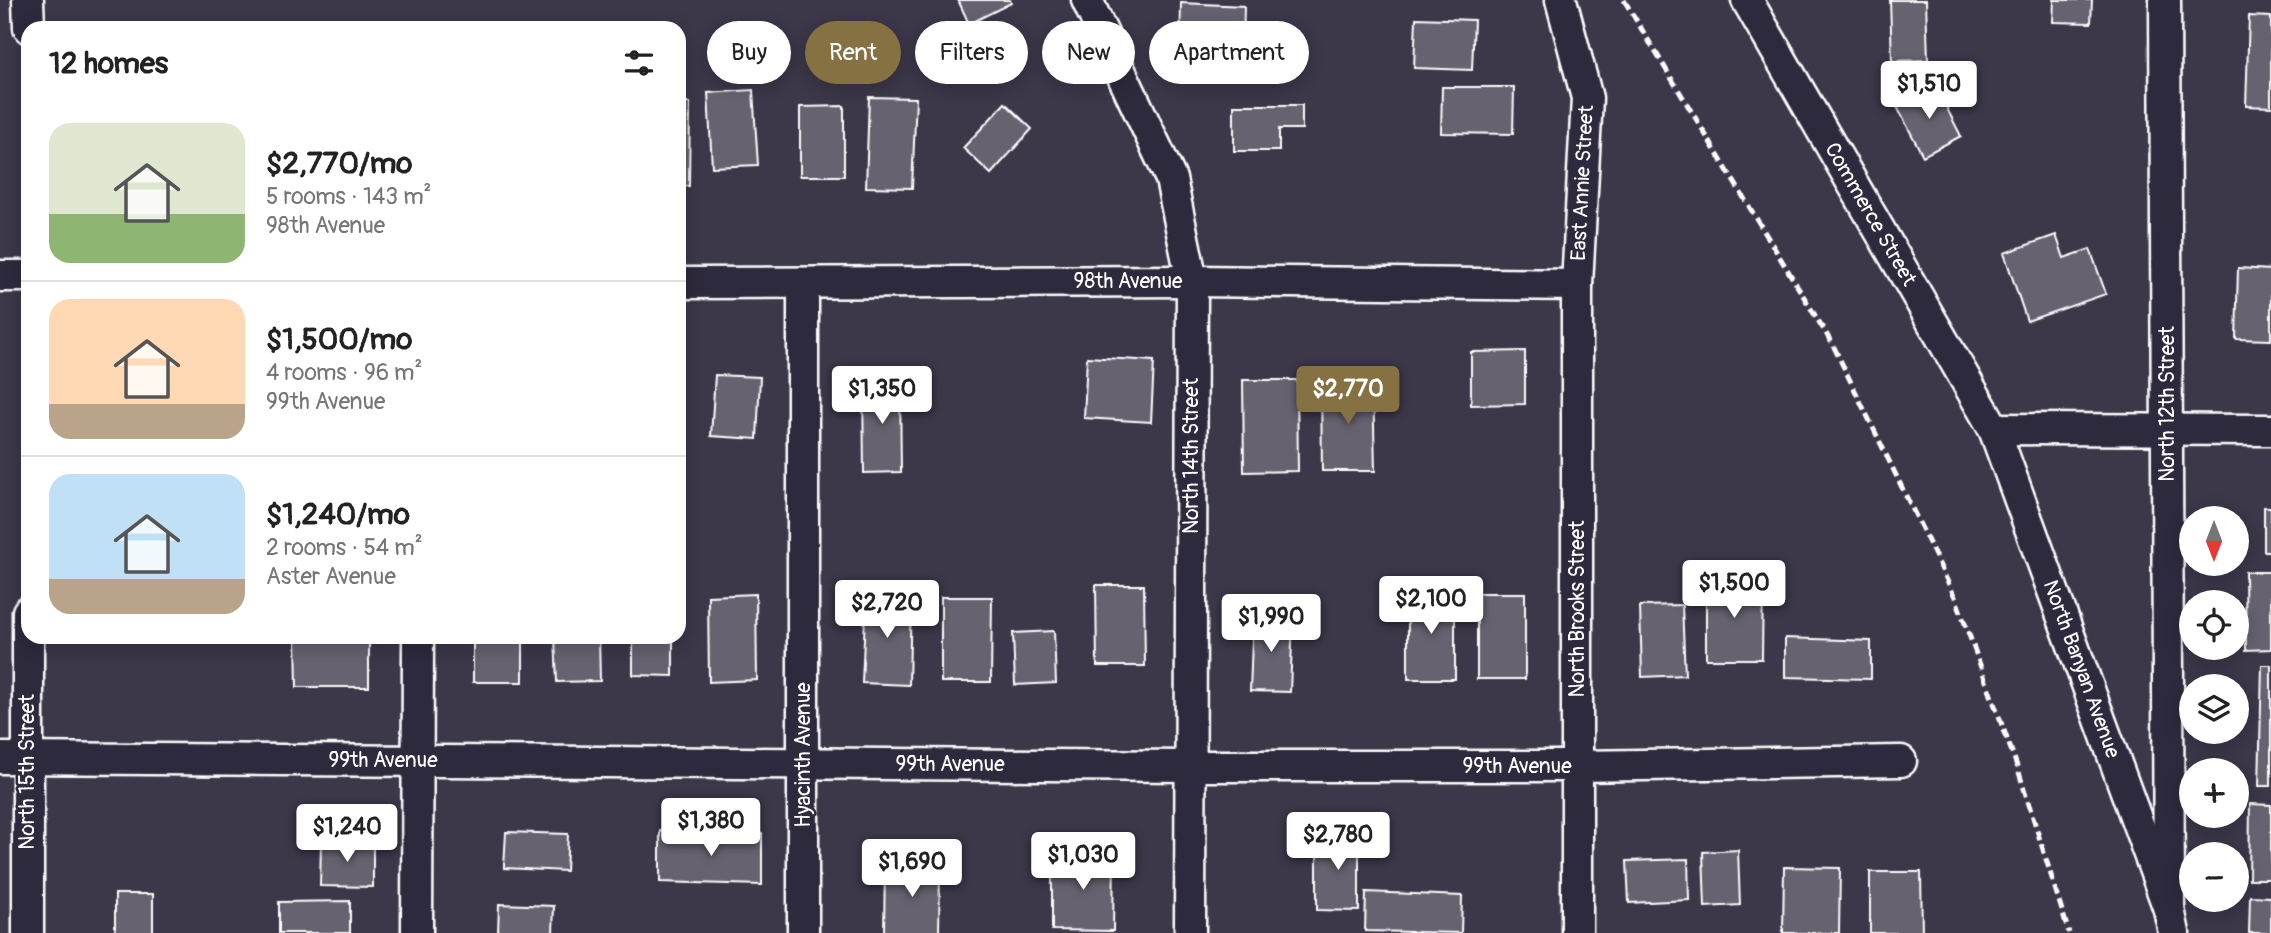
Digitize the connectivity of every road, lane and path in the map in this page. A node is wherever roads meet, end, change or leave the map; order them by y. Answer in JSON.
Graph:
{"nodes":[{"id":1,"x":28,"y":0,"type":"edge"},
{"id":2,"x":1087,"y":0,"type":"edge"},
{"id":3,"x":1561,"y":0,"type":"edge"},
{"id":4,"x":1746,"y":0,"type":"edge"},
{"id":5,"x":1768,"y":0,"type":"edge"},
{"id":6,"x":2165,"y":0,"type":"edge"},
{"id":7,"x":29,"y":21,"type":"edge"},
{"id":8,"x":1768,"y":33,"type":"junction"},
{"id":9,"x":0,"y":276,"type":"edge"},
{"id":10,"x":21,"y":276,"type":"edge"},
{"id":11,"x":1192,"y":281,"type":"junction"},
{"id":12,"x":686,"y":283,"type":"edge"},
{"id":13,"x":803,"y":284,"type":"junction"},
{"id":14,"x":1577,"y":285,"type":"junction"},
{"id":15,"x":1994,"y":429,"type":"junction"},
{"id":16,"x":2271,"y":430,"type":"edge"},
{"id":17,"x":2167,"y":431,"type":"junction"},
{"id":18,"x":25,"y":644,"type":"edge"},
{"id":19,"x":418,"y":644,"type":"edge"},
{"id":20,"x":13,"y":758,"type":"edge"},
{"id":21,"x":418,"y":760,"type":"junction"},
{"id":22,"x":1901,"y":761,"type":"dead end"},
{"id":23,"x":803,"y":762,"type":"junction"},
{"id":24,"x":1189,"y":766,"type":"junction"},
{"id":25,"x":1577,"y":766,"type":"junction"},
{"id":26,"x":2172,"y":921,"type":"edge"},
{"id":27,"x":28,"y":933,"type":"edge"},
{"id":28,"x":417,"y":933,"type":"edge"},
{"id":29,"x":803,"y":933,"type":"edge"},
{"id":30,"x":1190,"y":933,"type":"edge"},
{"id":31,"x":1577,"y":933,"type":"edge"}],
"edges":[{"from":1,"to":7,"type":"street"},
{"from":2,"to":11,"type":"street","name":"North 14th Street"},
{"from":3,"to":14,"type":"street","name":"East Annie Street"},
{"from":4,"to":8,"type":"street","name":"Commerce Street"},
{"from":5,"to":8,"type":"street"},
{"from":6,"to":17,"type":"street","name":"North 12th Street"},
{"from":8,"to":15,"type":"street","name":"Commerce Street"},
{"from":9,"to":10,"type":"street"},
{"from":11,"to":13,"type":"street","name":"98th Avenue"},
{"from":11,"to":14,"type":"street","name":"98th Avenue"},
{"from":11,"to":24,"type":"street","name":"North 14th Street"},
{"from":12,"to":13,"type":"street","name":"98th Avenue"},
{"from":13,"to":23,"type":"street","name":"Hyacinth Avenue"},
{"from":14,"to":25,"type":"street","name":"North Brooks Street"},
{"from":15,"to":17,"type":"street"},
{"from":15,"to":26,"type":"street","name":"North Banyan Avenue"},
{"from":16,"to":17,"type":"street"},
{"from":17,"to":26,"type":"street","name":"North 12th Street"},
{"from":18,"to":20,"type":"street","name":"North 15th Street"},
{"from":19,"to":21,"type":"street"},
{"from":20,"to":21,"type":"street","name":"99th Avenue"},
{"from":20,"to":27,"type":"street","name":"North 15th Street"},
{"from":21,"to":23,"type":"street","name":"99th Avenue"},
{"from":21,"to":28,"type":"street"},
{"from":22,"to":25,"type":"street","name":"99th Avenue"},
{"from":23,"to":24,"type":"street","name":"99th Avenue"},
{"from":23,"to":29,"type":"street","name":"Hyacinth Avenue"},
{"from":24,"to":25,"type":"street","name":"99th Avenue"},
{"from":24,"to":30,"type":"street","name":"North 14th Street"},
{"from":25,"to":31,"type":"street","name":"North Brooks Street"}]}
